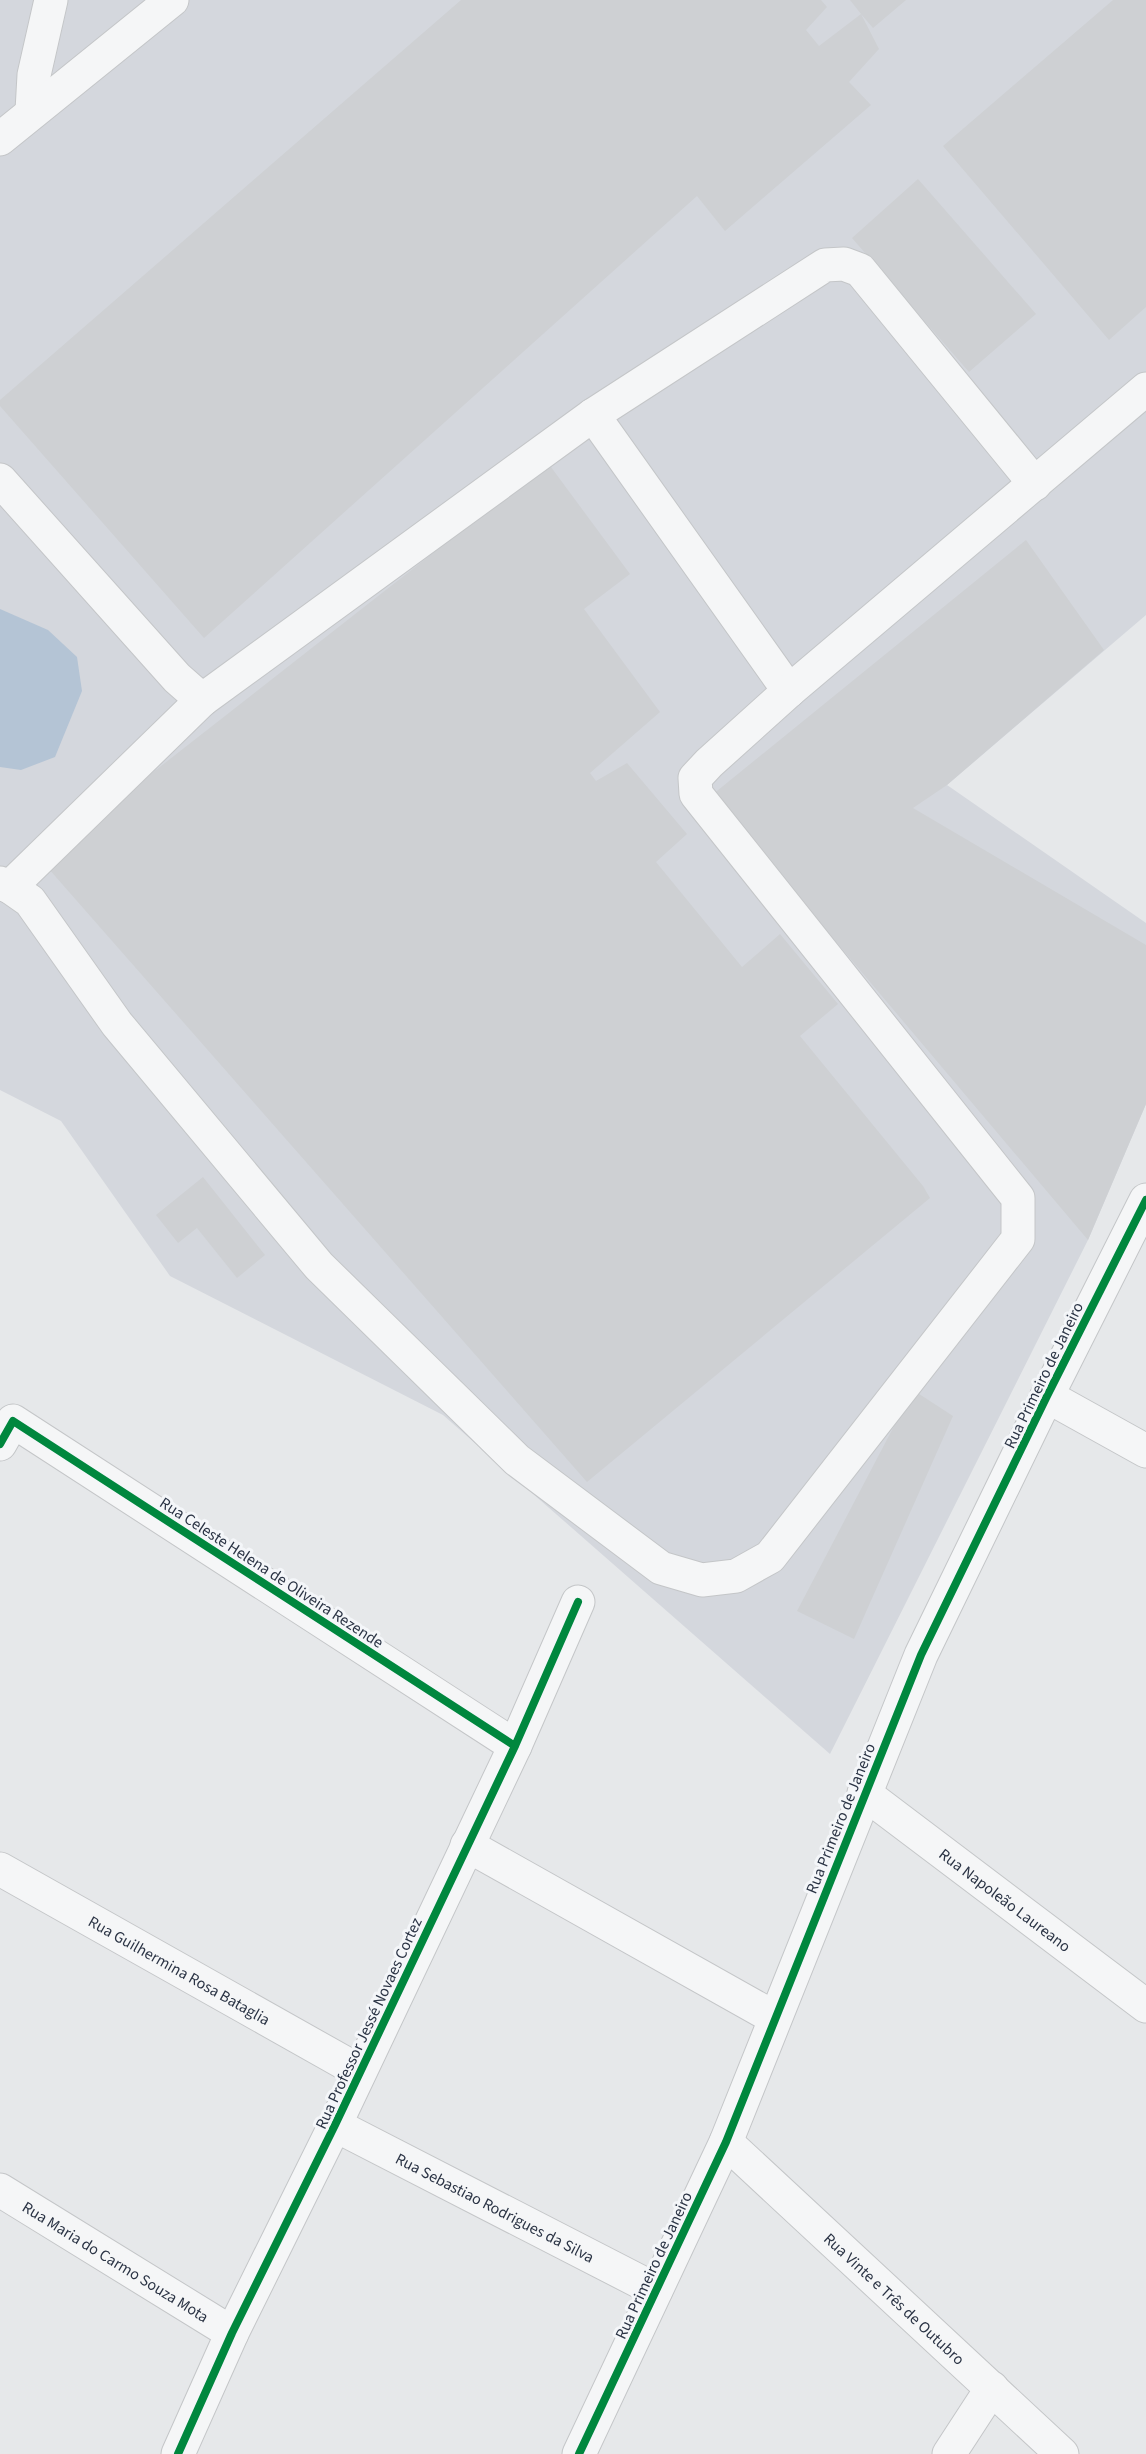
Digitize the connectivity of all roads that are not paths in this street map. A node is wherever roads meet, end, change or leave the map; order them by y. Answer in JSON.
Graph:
{"nodes":[{"id":1,"x":51,"y":0,"type":"edge"},
{"id":2,"x":171,"y":0,"type":"edge"},
{"id":3,"x":32,"y":111,"type":"junction"},
{"id":4,"x":0,"y":139,"type":"edge"},
{"id":5,"x":1146,"y":389,"type":"edge"},
{"id":6,"x":593,"y":415,"type":"junction"},
{"id":7,"x":0,"y":480,"type":"edge"},
{"id":8,"x":1035,"y":484,"type":"junction"},
{"id":9,"x":789,"y":691,"type":"junction"},
{"id":10,"x":202,"y":700,"type":"junction"},
{"id":11,"x":5,"y":885,"type":"edge"},
{"id":12,"x":1146,"y":1200,"type":"edge"},
{"id":13,"x":1047,"y":1396,"type":"junction"},
{"id":14,"x":7,"y":1432,"type":"edge"},
{"id":15,"x":1146,"y":1452,"type":"edge"},
{"id":16,"x":578,"y":1602,"type":"dead end"},
{"id":17,"x":515,"y":1746,"type":"junction"},
{"id":18,"x":864,"y":1793,"type":"junction"},
{"id":19,"x":467,"y":1845,"type":"junction"},
{"id":20,"x":0,"y":1869,"type":"edge"},
{"id":21,"x":1146,"y":2006,"type":"edge"},
{"id":22,"x":775,"y":2018,"type":"junction"},
{"id":23,"x":359,"y":2071,"type":"junction"},
{"id":24,"x":335,"y":2125,"type":"junction"},
{"id":25,"x":726,"y":2142,"type":"junction"},
{"id":26,"x":0,"y":2190,"type":"edge"},
{"id":27,"x":656,"y":2290,"type":"junction"},
{"id":28,"x":232,"y":2333,"type":"junction"},
{"id":29,"x":992,"y":2388,"type":"junction"},
{"id":30,"x":178,"y":2454,"type":"edge"},
{"id":31,"x":579,"y":2454,"type":"edge"},
{"id":32,"x":949,"y":2454,"type":"edge"},
{"id":33,"x":1062,"y":2454,"type":"edge"}],
"edges":[{"from":1,"to":3,"type":"street"},
{"from":2,"to":3,"type":"street"},
{"from":3,"to":4,"type":"street"},
{"from":5,"to":8,"type":"street"},
{"from":6,"to":8,"type":"street"},
{"from":6,"to":9,"type":"street"},
{"from":6,"to":10,"type":"street"},
{"from":7,"to":10,"type":"street"},
{"from":8,"to":9,"type":"street"},
{"from":9,"to":11,"type":"street"},
{"from":10,"to":11,"type":"street"},
{"from":12,"to":13,"type":"street","name":"Rua Primeiro de Janeiro"},
{"from":13,"to":15,"type":"street"},
{"from":13,"to":18,"type":"street","name":"Rua Primeiro de Janeiro"},
{"from":14,"to":17,"type":"street","name":"Rua Celeste Helena de Oliveira Rezende"},
{"from":16,"to":17,"type":"street","name":"Rua Professor Jessé Novaes Cortez"},
{"from":17,"to":19,"type":"street","name":"Rua Professor Jessé Novaes Cortez"},
{"from":18,"to":21,"type":"street","name":"Rua Napoleão Laureano"},
{"from":18,"to":22,"type":"street","name":"Rua Primeiro de Janeiro"},
{"from":19,"to":22,"type":"street"},
{"from":19,"to":23,"type":"street","name":"Rua Professor Jessé Novaes Cortez"},
{"from":20,"to":23,"type":"street","name":"Rua Guilhermina Rosa Bataglia"},
{"from":22,"to":25,"type":"street","name":"Rua Primeiro de Janeiro"},
{"from":23,"to":24,"type":"street","name":"Rua Professor Jessé Novaes Cortez"},
{"from":24,"to":27,"type":"street","name":"Rua Sebastiao Rodrigues da Silva"},
{"from":24,"to":28,"type":"street","name":"Rua Professor Jessé Novaes Cortez"},
{"from":25,"to":27,"type":"street","name":"Rua Primeiro de Janeiro"},
{"from":25,"to":29,"type":"street","name":"Rua Vinte e Três de Outubro"},
{"from":26,"to":28,"type":"street","name":"Rua Maria do Carmo Souza Mota"},
{"from":27,"to":31,"type":"street","name":"Rua Primeiro de Janeiro"},
{"from":28,"to":30,"type":"street","name":"Rua Professor Jessé Novaes Cortez"},
{"from":29,"to":32,"type":"street"},
{"from":29,"to":33,"type":"street","name":"Rua Vinte e Três de Outubro"}]}
